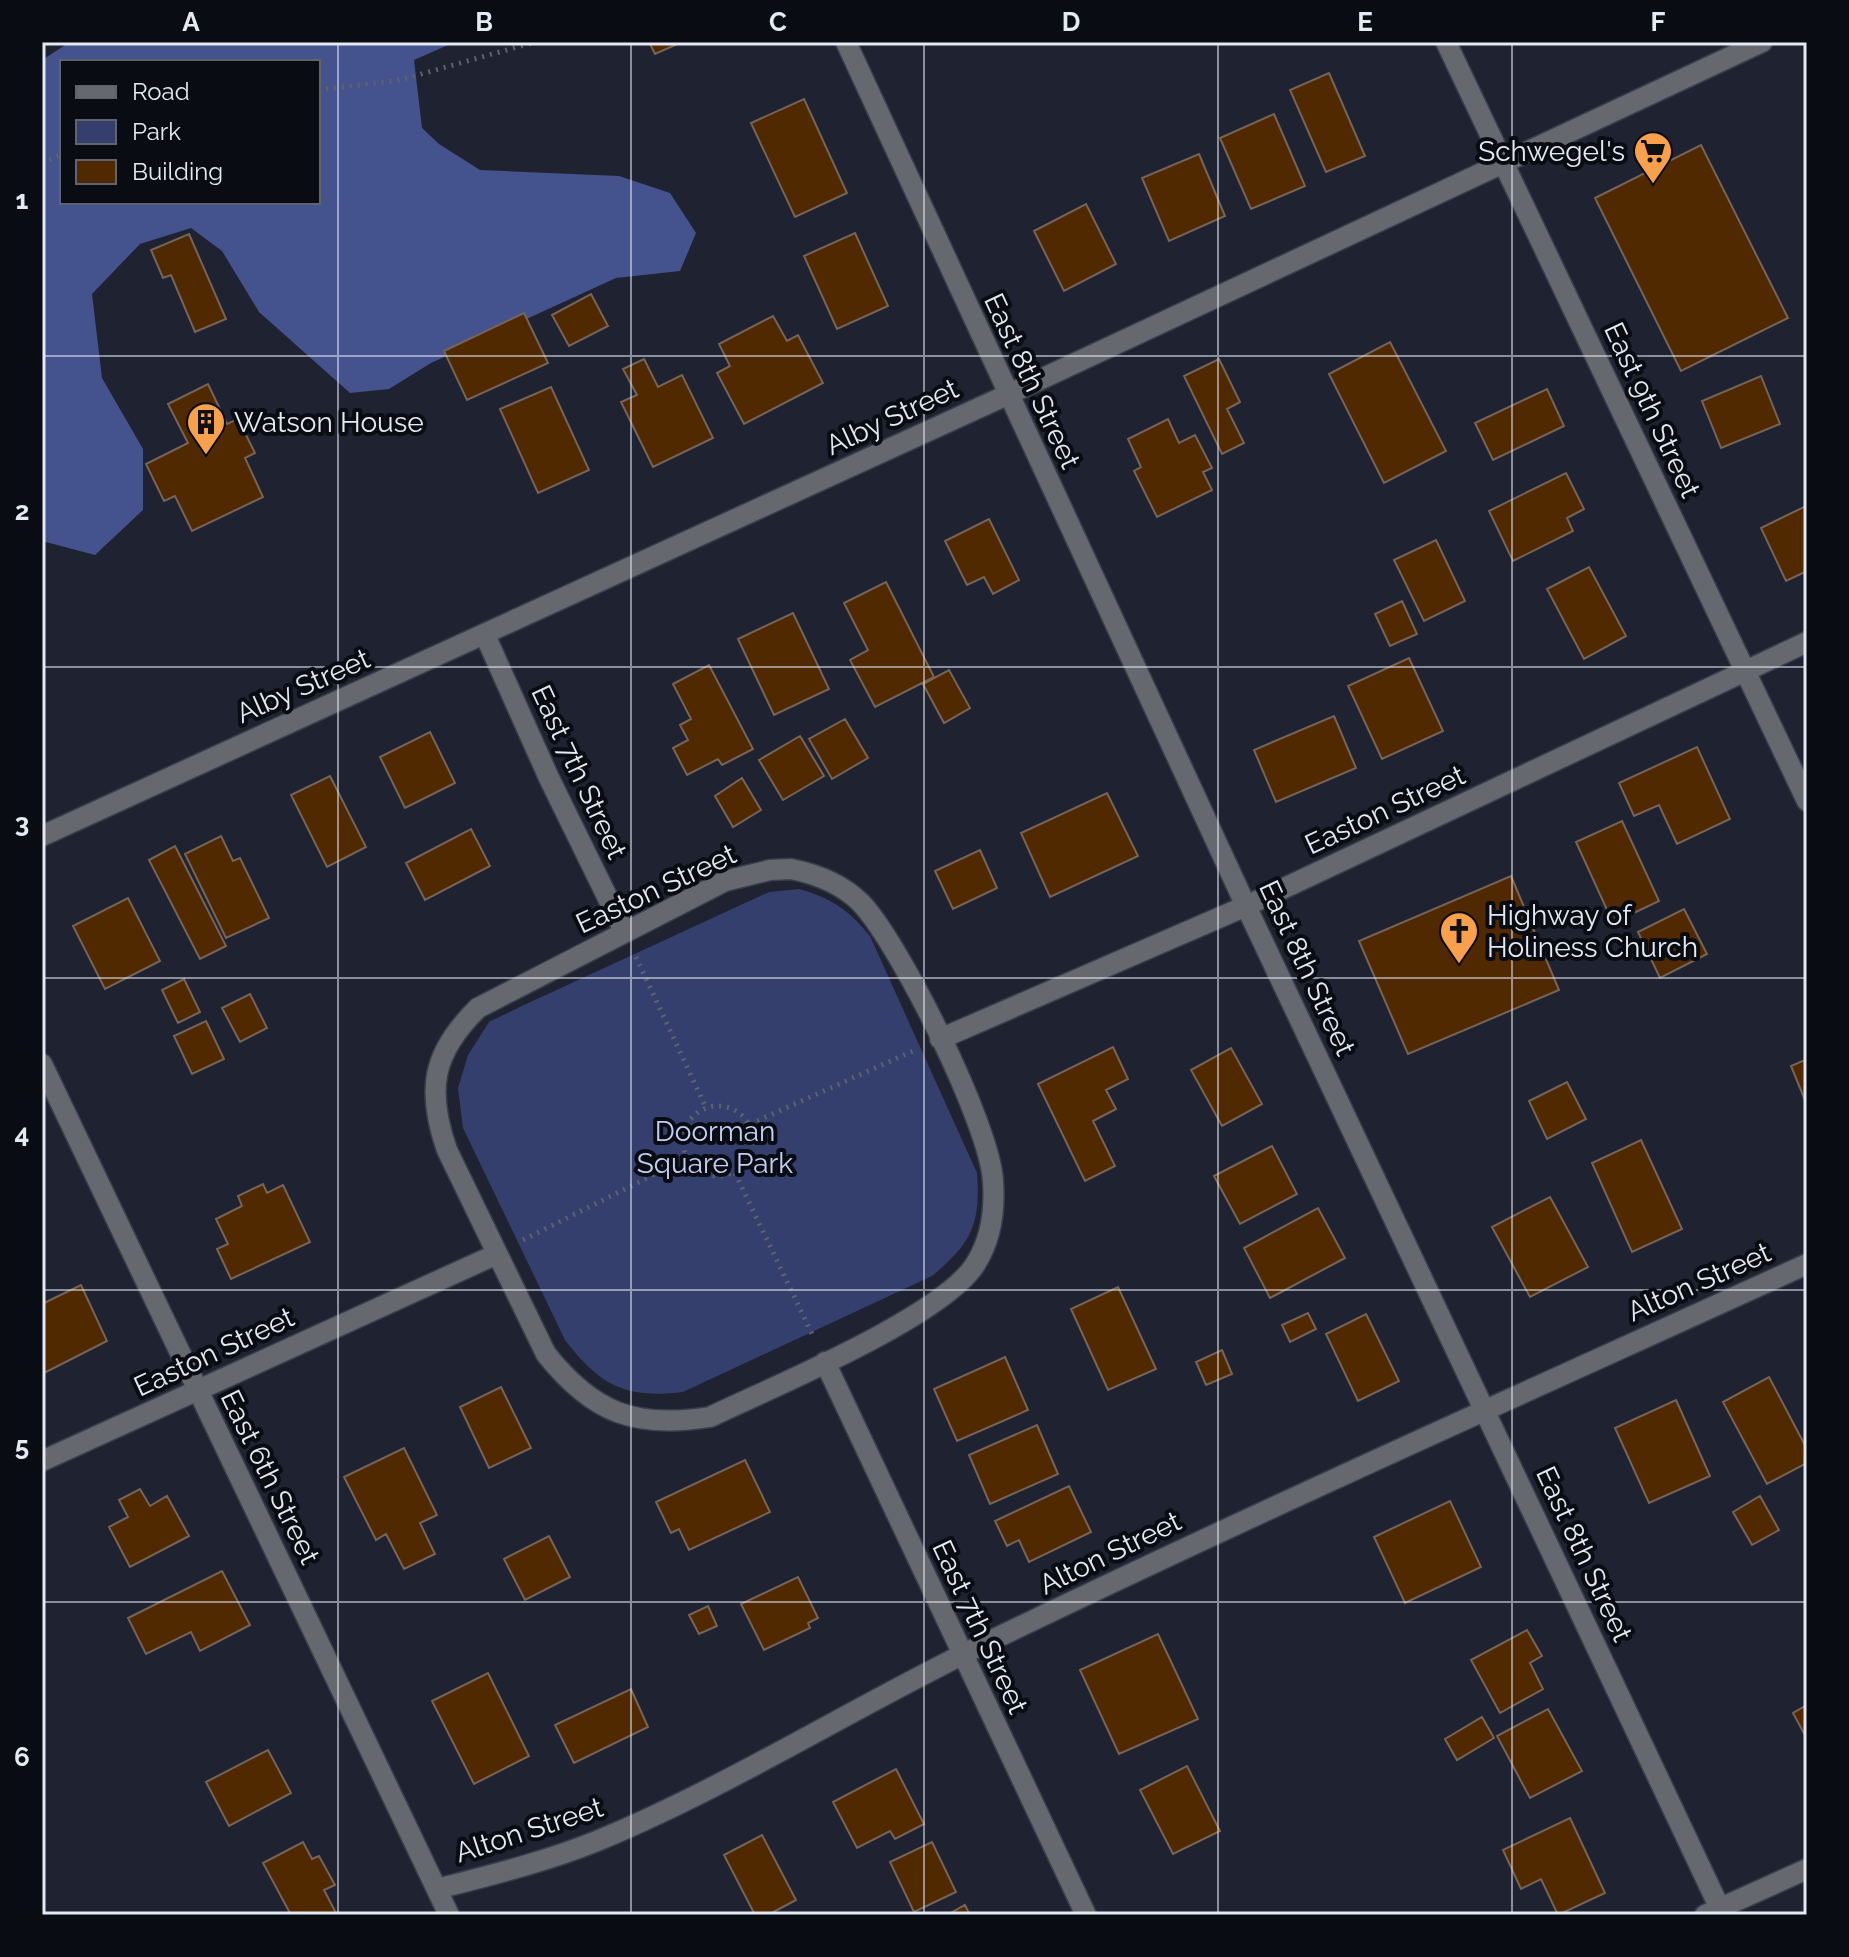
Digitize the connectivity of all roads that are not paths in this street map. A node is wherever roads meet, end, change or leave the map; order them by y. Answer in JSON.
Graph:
{"nodes":[{"id":1,"x":846,"y":42,"type":"edge"},
{"id":2,"x":1446,"y":42,"type":"edge"},
{"id":3,"x":1762,"y":42,"type":"edge"},
{"id":4,"x":1503,"y":162,"type":"junction"},
{"id":5,"x":1007,"y":395,"type":"junction"},
{"id":6,"x":485,"y":635,"type":"junction"},
{"id":7,"x":1807,"y":642,"type":"edge"},
{"id":8,"x":1745,"y":671,"type":"junction"},
{"id":9,"x":1807,"y":801,"type":"edge"},
{"id":10,"x":42,"y":836,"type":"edge"},
{"id":11,"x":1246,"y":906,"type":"junction"},
{"id":12,"x":624,"y":931,"type":"junction"},
{"id":13,"x":940,"y":1039,"type":"junction"},
{"id":14,"x":42,"y":1064,"type":"edge"},
{"id":15,"x":497,"y":1254,"type":"junction"},
{"id":16,"x":1807,"y":1264,"type":"edge"},
{"id":17,"x":825,"y":1362,"type":"junction"},
{"id":18,"x":197,"y":1390,"type":"junction"},
{"id":19,"x":1486,"y":1410,"type":"junction"},
{"id":20,"x":42,"y":1461,"type":"edge"},
{"id":21,"x":962,"y":1655,"type":"junction"},
{"id":22,"x":1807,"y":1869,"type":"edge"},
{"id":23,"x":437,"y":1889,"type":"junction"},
{"id":24,"x":1716,"y":1913,"type":"edge"},
{"id":25,"x":449,"y":1915,"type":"edge"},
{"id":26,"x":1086,"y":1915,"type":"edge"}],
"edges":[{"from":1,"to":5,"type":"street","name":"East 8th Street"},
{"from":2,"to":4,"type":"street","name":"East 9th Street"},
{"from":3,"to":4,"type":"street","name":"Alby Street"},
{"from":4,"to":5,"type":"street","name":"Alby Street"},
{"from":4,"to":8,"type":"street","name":"East 9th Street"},
{"from":5,"to":6,"type":"street","name":"Alby Street"},
{"from":5,"to":11,"type":"street","name":"East 8th Street"},
{"from":6,"to":10,"type":"street","name":"Alby Street"},
{"from":6,"to":12,"type":"street","name":"East 7th Street"},
{"from":7,"to":8,"type":"street","name":"Easton Street"},
{"from":8,"to":9,"type":"street","name":"East 9th Street"},
{"from":8,"to":11,"type":"street","name":"Easton Street"},
{"from":11,"to":13,"type":"street","name":"Easton Street"},
{"from":11,"to":19,"type":"street","name":"East 8th Street"},
{"from":12,"to":13,"type":"street","name":"Easton Street"},
{"from":12,"to":15,"type":"street","name":"Easton Street"},
{"from":13,"to":17,"type":"street"},
{"from":14,"to":18,"type":"street","name":"East 6th Street"},
{"from":15,"to":17,"type":"street"},
{"from":15,"to":18,"type":"street","name":"Easton Street"},
{"from":16,"to":19,"type":"street","name":"Alton Street"},
{"from":17,"to":21,"type":"street","name":"East 7th Street"},
{"from":18,"to":20,"type":"street","name":"Easton Street"},
{"from":18,"to":23,"type":"street","name":"East 6th Street"},
{"from":19,"to":21,"type":"street","name":"Alton Street"},
{"from":19,"to":24,"type":"street","name":"East 8th Street"},
{"from":21,"to":23,"type":"street","name":"Alton Street"},
{"from":21,"to":26,"type":"street","name":"East 7th Street"},
{"from":22,"to":24,"type":"street"},
{"from":23,"to":25,"type":"street","name":"East 6th Street"}]}
